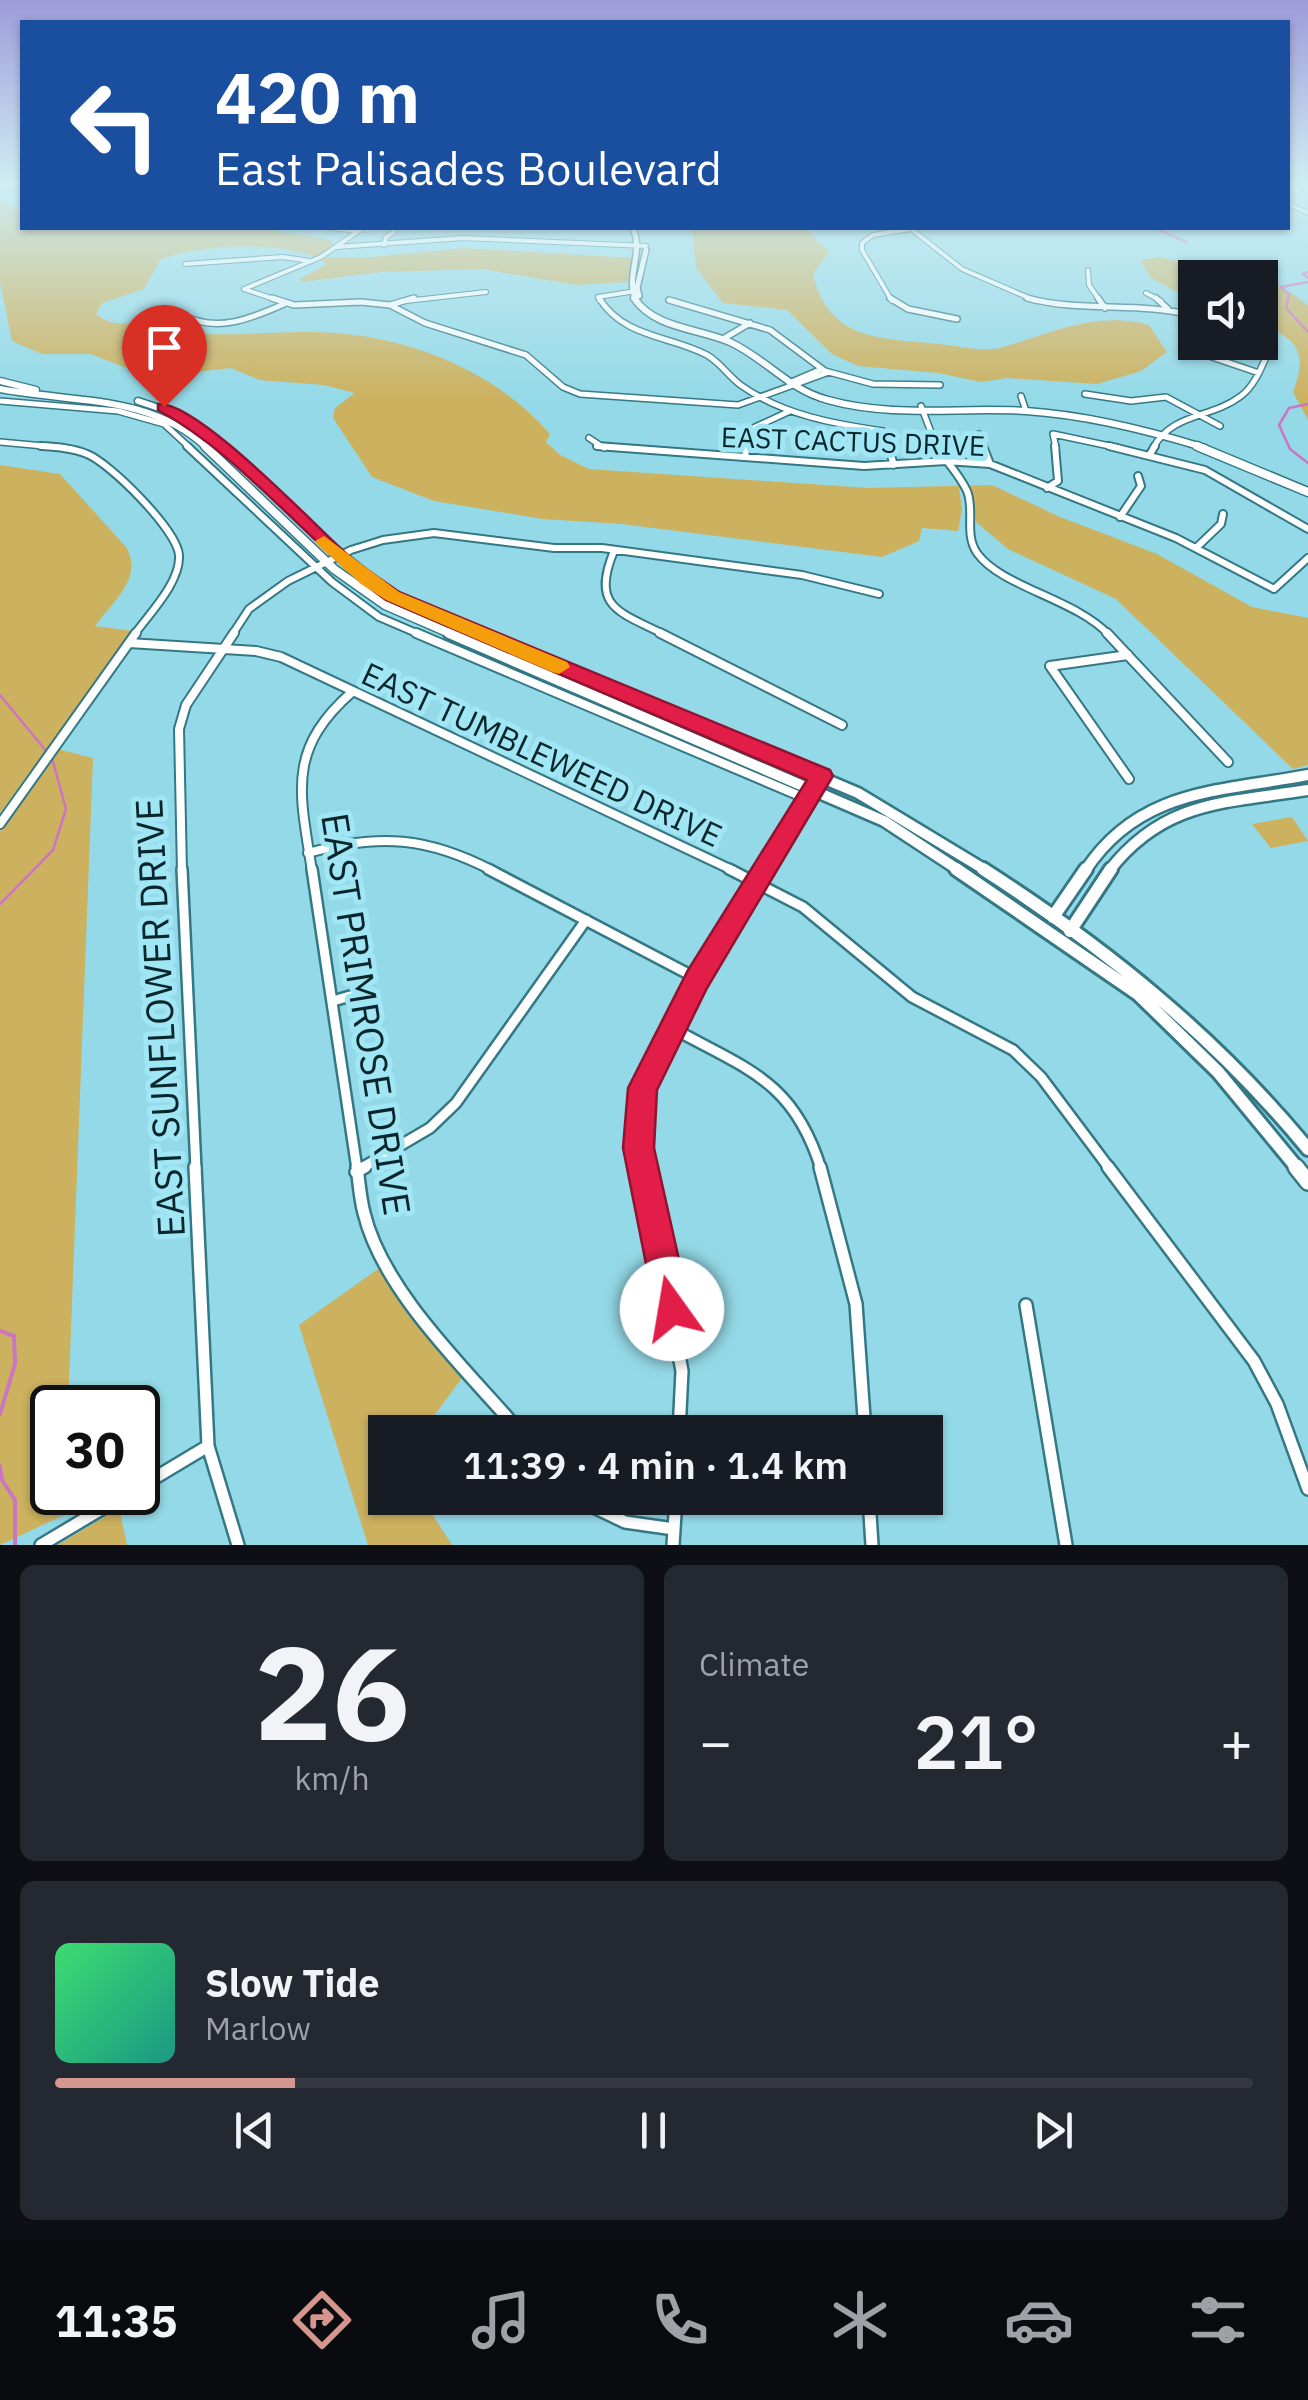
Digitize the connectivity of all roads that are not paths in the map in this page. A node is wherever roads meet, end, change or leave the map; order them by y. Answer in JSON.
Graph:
{"nodes":[{"id":1,"x":324,"y":254,"type":"edge"},
{"id":2,"x":641,"y":254,"type":"edge"},
{"id":3,"x":864,"y":254,"type":"edge"},
{"id":4,"x":940,"y":254,"type":"edge"},
{"id":5,"x":310,"y":261,"type":"junction"},
{"id":6,"x":185,"y":264,"type":"dead end"},
{"id":7,"x":1088,"y":270,"type":"dead end"},
{"id":8,"x":486,"y":292,"type":"dead end"},
{"id":9,"x":634,"y":292,"type":"junction"},
{"id":10,"x":1146,"y":293,"type":"dead end"},
{"id":11,"x":670,"y":300,"type":"dead end"},
{"id":12,"x":284,"y":304,"type":"junction"},
{"id":13,"x":390,"y":305,"type":"junction"},
{"id":14,"x":1105,"y":308,"type":"junction"},
{"id":15,"x":1168,"y":309,"type":"junction"},
{"id":16,"x":1178,"y":312,"type":"edge"},
{"id":17,"x":182,"y":315,"type":"dead end"},
{"id":18,"x":956,"y":320,"type":"dead end"},
{"id":19,"x":769,"y":321,"type":"dead end"},
{"id":20,"x":750,"y":323,"type":"junction"},
{"id":21,"x":759,"y":326,"type":"junction"},
{"id":22,"x":725,"y":338,"type":"junction"},
{"id":23,"x":1221,"y":360,"type":"edge"},
{"id":24,"x":1265,"y":360,"type":"edge"},
{"id":25,"x":822,"y":369,"type":"junction"},
{"id":26,"x":829,"y":372,"type":"junction"},
{"id":27,"x":1259,"y":373,"type":"junction"},
{"id":28,"x":0,"y":381,"type":"edge"},
{"id":29,"x":793,"y":384,"type":"junction"},
{"id":30,"x":940,"y":385,"type":"dead end"},
{"id":31,"x":0,"y":389,"type":"edge"},
{"id":32,"x":1085,"y":394,"type":"dead end"},
{"id":33,"x":1021,"y":396,"type":"dead end"},
{"id":34,"x":762,"y":397,"type":"junction"},
{"id":35,"x":0,"y":402,"type":"edge"},
{"id":36,"x":921,"y":408,"type":"junction"},
{"id":37,"x":1024,"y":408,"type":"junction"},
{"id":38,"x":790,"y":411,"type":"junction"},
{"id":39,"x":1198,"y":414,"type":"junction"},
{"id":40,"x":1220,"y":426,"type":"dead end"},
{"id":41,"x":979,"y":434,"type":"dead end"},
{"id":42,"x":1165,"y":435,"type":"junction"},
{"id":43,"x":589,"y":438,"type":"dead end"},
{"id":44,"x":0,"y":442,"type":"edge"},
{"id":45,"x":1150,"y":454,"type":"junction"},
{"id":46,"x":1161,"y":456,"type":"junction"},
{"id":47,"x":745,"y":457,"type":"junction"},
{"id":48,"x":946,"y":462,"type":"junction"},
{"id":49,"x":990,"y":464,"type":"junction"},
{"id":50,"x":894,"y":465,"type":"junction"},
{"id":51,"x":1138,"y":476,"type":"dead end"},
{"id":52,"x":1047,"y":488,"type":"junction"},
{"id":53,"x":1308,"y":489,"type":"edge"},
{"id":54,"x":1223,"y":514,"type":"dead end"},
{"id":55,"x":1120,"y":518,"type":"junction"},
{"id":56,"x":1308,"y":529,"type":"edge"},
{"id":57,"x":1196,"y":548,"type":"junction"},
{"id":58,"x":614,"y":551,"type":"junction"},
{"id":59,"x":340,"y":557,"type":"junction"},
{"id":60,"x":1308,"y":558,"type":"edge"},
{"id":61,"x":328,"y":563,"type":"junction"},
{"id":62,"x":317,"y":568,"type":"junction"},
{"id":63,"x":879,"y":594,"type":"dead end"},
{"id":64,"x":1053,"y":596,"type":"junction"},
{"id":65,"x":1041,"y":604,"type":"dead end"},
{"id":66,"x":129,"y":642,"type":"junction"},
{"id":67,"x":222,"y":648,"type":"junction"},
{"id":68,"x":1128,"y":655,"type":"junction"},
{"id":69,"x":352,"y":692,"type":"junction"},
{"id":70,"x":842,"y":725,"type":"dead end"},
{"id":71,"x":1228,"y":762,"type":"dead end"},
{"id":72,"x":1308,"y":775,"type":"edge"},
{"id":73,"x":822,"y":776,"type":"junction"},
{"id":74,"x":1129,"y":780,"type":"dead end"},
{"id":75,"x":1308,"y":790,"type":"edge"},
{"id":76,"x":810,"y":794,"type":"junction"},
{"id":77,"x":0,"y":824,"type":"edge"},
{"id":78,"x":308,"y":854,"type":"junction"},
{"id":79,"x":755,"y":881,"type":"junction"},
{"id":80,"x":1055,"y":915,"type":"junction"},
{"id":81,"x":586,"y":920,"type":"junction"},
{"id":82,"x":1045,"y":927,"type":"junction"},
{"id":83,"x":1073,"y":927,"type":"junction"},
{"id":84,"x":1064,"y":940,"type":"junction"},
{"id":85,"x":698,"y":979,"type":"junction"},
{"id":86,"x":350,"y":996,"type":"dead end"},
{"id":87,"x":333,"y":1002,"type":"junction"},
{"id":88,"x":672,"y":1028,"type":"junction"},
{"id":89,"x":1308,"y":1149,"type":"edge"},
{"id":90,"x":356,"y":1172,"type":"junction"},
{"id":91,"x":1308,"y":1182,"type":"edge"},
{"id":92,"x":1026,"y":1305,"type":"dead end"},
{"id":93,"x":506,"y":1415,"type":"edge"},
{"id":94,"x":680,"y":1415,"type":"edge"},
{"id":95,"x":864,"y":1415,"type":"edge"},
{"id":96,"x":208,"y":1446,"type":"junction"},
{"id":97,"x":160,"y":1475,"type":"edge"},
{"id":98,"x":1308,"y":1489,"type":"edge"},
{"id":99,"x":91,"y":1515,"type":"edge"},
{"id":100,"x":610,"y":1515,"type":"edge"},
{"id":101,"x":675,"y":1515,"type":"edge"},
{"id":102,"x":870,"y":1515,"type":"edge"},
{"id":103,"x":674,"y":1529,"type":"junction"},
{"id":104,"x":41,"y":1545,"type":"edge"},
{"id":105,"x":238,"y":1545,"type":"edge"},
{"id":106,"x":674,"y":1545,"type":"edge"},
{"id":107,"x":872,"y":1545,"type":"edge"},
{"id":108,"x":1066,"y":1545,"type":"edge"}],
"edges":[{"from":1,"to":5,"type":"street"},
{"from":2,"to":9,"type":"street"},
{"from":3,"to":18,"type":"street"},
{"from":4,"to":14,"type":"street"},
{"from":5,"to":6,"type":"street"},
{"from":5,"to":12,"type":"street"},
{"from":7,"to":14,"type":"street"},
{"from":8,"to":13,"type":"street"},
{"from":9,"to":22,"type":"street"},
{"from":9,"to":34,"type":"street"},
{"from":10,"to":15,"type":"street"},
{"from":11,"to":20,"type":"street"},
{"from":12,"to":13,"type":"street"},
{"from":12,"to":17,"type":"street"},
{"from":13,"to":34,"type":"street"},
{"from":14,"to":15,"type":"street"},
{"from":15,"to":16,"type":"street"},
{"from":19,"to":21,"type":"street"},
{"from":20,"to":21,"type":"street"},
{"from":20,"to":22,"type":"street"},
{"from":21,"to":25,"type":"street"},
{"from":22,"to":29,"type":"street"},
{"from":23,"to":27,"type":"street"},
{"from":24,"to":27,"type":"street"},
{"from":25,"to":26,"type":"street"},
{"from":25,"to":29,"type":"street"},
{"from":26,"to":29,"type":"street"},
{"from":26,"to":30,"type":"street"},
{"from":27,"to":39,"type":"street"},
{"from":28,"to":59,"type":"street"},
{"from":29,"to":34,"type":"street"},
{"from":29,"to":36,"type":"street"},
{"from":31,"to":61,"type":"street"},
{"from":32,"to":39,"type":"street"},
{"from":33,"to":37,"type":"street"},
{"from":34,"to":38,"type":"street"},
{"from":35,"to":62,"type":"street"},
{"from":36,"to":37,"type":"street"},
{"from":36,"to":42,"type":"street"},
{"from":36,"to":48,"type":"street"},
{"from":37,"to":42,"type":"street"},
{"from":38,"to":47,"type":"street"},
{"from":38,"to":50,"type":"street"},
{"from":39,"to":40,"type":"street"},
{"from":39,"to":42,"type":"street"},
{"from":41,"to":49,"type":"street"},
{"from":42,"to":45,"type":"street"},
{"from":42,"to":46,"type":"street"},
{"from":42,"to":53,"type":"street"},
{"from":43,"to":47,"type":"street","name":"EAST CACTUS DRIVE"},
{"from":44,"to":66,"type":"street"},
{"from":45,"to":46,"type":"street"},
{"from":45,"to":52,"type":"street"},
{"from":46,"to":56,"type":"street"},
{"from":47,"to":50,"type":"street","name":"EAST CACTUS DRIVE"},
{"from":48,"to":49,"type":"street","name":"EAST CACTUS DRIVE"},
{"from":48,"to":50,"type":"street","name":"EAST CACTUS DRIVE"},
{"from":48,"to":64,"type":"street"},
{"from":49,"to":52,"type":"street","name":"EAST CACTUS DRIVE"},
{"from":51,"to":55,"type":"street"},
{"from":52,"to":55,"type":"street","name":"EAST CACTUS DRIVE"},
{"from":54,"to":57,"type":"street"},
{"from":55,"to":57,"type":"street","name":"EAST CACTUS DRIVE"},
{"from":57,"to":60,"type":"street","name":"EAST CACTUS DRIVE"},
{"from":58,"to":59,"type":"street","name":"EAST SUNFLOWER DRIVE"},
{"from":58,"to":63,"type":"street","name":"EAST SUNFLOWER DRIVE"},
{"from":58,"to":70,"type":"street"},
{"from":59,"to":61,"type":"street","name":"EAST SUNFLOWER DRIVE"},
{"from":59,"to":73,"type":"street"},
{"from":61,"to":62,"type":"street","name":"EAST SUNFLOWER DRIVE"},
{"from":61,"to":76,"type":"street"},
{"from":62,"to":67,"type":"street","name":"EAST SUNFLOWER DRIVE"},
{"from":62,"to":76,"type":"street"},
{"from":64,"to":65,"type":"street"},
{"from":64,"to":68,"type":"street"},
{"from":66,"to":67,"type":"street","name":"EAST TUMBLEWEED DRIVE"},
{"from":66,"to":77,"type":"street"},
{"from":67,"to":69,"type":"street","name":"EAST TUMBLEWEED DRIVE"},
{"from":67,"to":96,"type":"street","name":"EAST SUNFLOWER DRIVE"},
{"from":68,"to":71,"type":"street"},
{"from":68,"to":74,"type":"street"},
{"from":69,"to":78,"type":"street","name":"EAST PRIMROSE DRIVE"},
{"from":69,"to":79,"type":"street","name":"EAST TUMBLEWEED DRIVE"},
{"from":72,"to":80,"type":"street"},
{"from":73,"to":76,"type":"street"},
{"from":73,"to":80,"type":"street"},
{"from":75,"to":83,"type":"street"},
{"from":76,"to":79,"type":"street"},
{"from":76,"to":82,"type":"street"},
{"from":78,"to":81,"type":"street"},
{"from":78,"to":87,"type":"street","name":"EAST PRIMROSE DRIVE"},
{"from":79,"to":85,"type":"street"},
{"from":79,"to":98,"type":"street","name":"EAST TUMBLEWEED DRIVE"},
{"from":80,"to":82,"type":"street"},
{"from":80,"to":83,"type":"street"},
{"from":81,"to":85,"type":"street"},
{"from":81,"to":90,"type":"street"},
{"from":82,"to":84,"type":"street"},
{"from":83,"to":84,"type":"street"},
{"from":83,"to":89,"type":"street"},
{"from":84,"to":91,"type":"street"},
{"from":85,"to":88,"type":"street"},
{"from":86,"to":87,"type":"street"},
{"from":87,"to":90,"type":"street","name":"EAST PRIMROSE DRIVE"},
{"from":88,"to":94,"type":"street"},
{"from":88,"to":95,"type":"street"},
{"from":90,"to":93,"type":"street","name":"EAST PRIMROSE DRIVE"},
{"from":92,"to":108,"type":"street"},
{"from":96,"to":97,"type":"street"},
{"from":96,"to":105,"type":"street","name":"EAST SUNFLOWER DRIVE"},
{"from":99,"to":104,"type":"street"},
{"from":100,"to":103,"type":"street"},
{"from":101,"to":103,"type":"street"},
{"from":102,"to":107,"type":"street"},
{"from":103,"to":106,"type":"street"}]}
